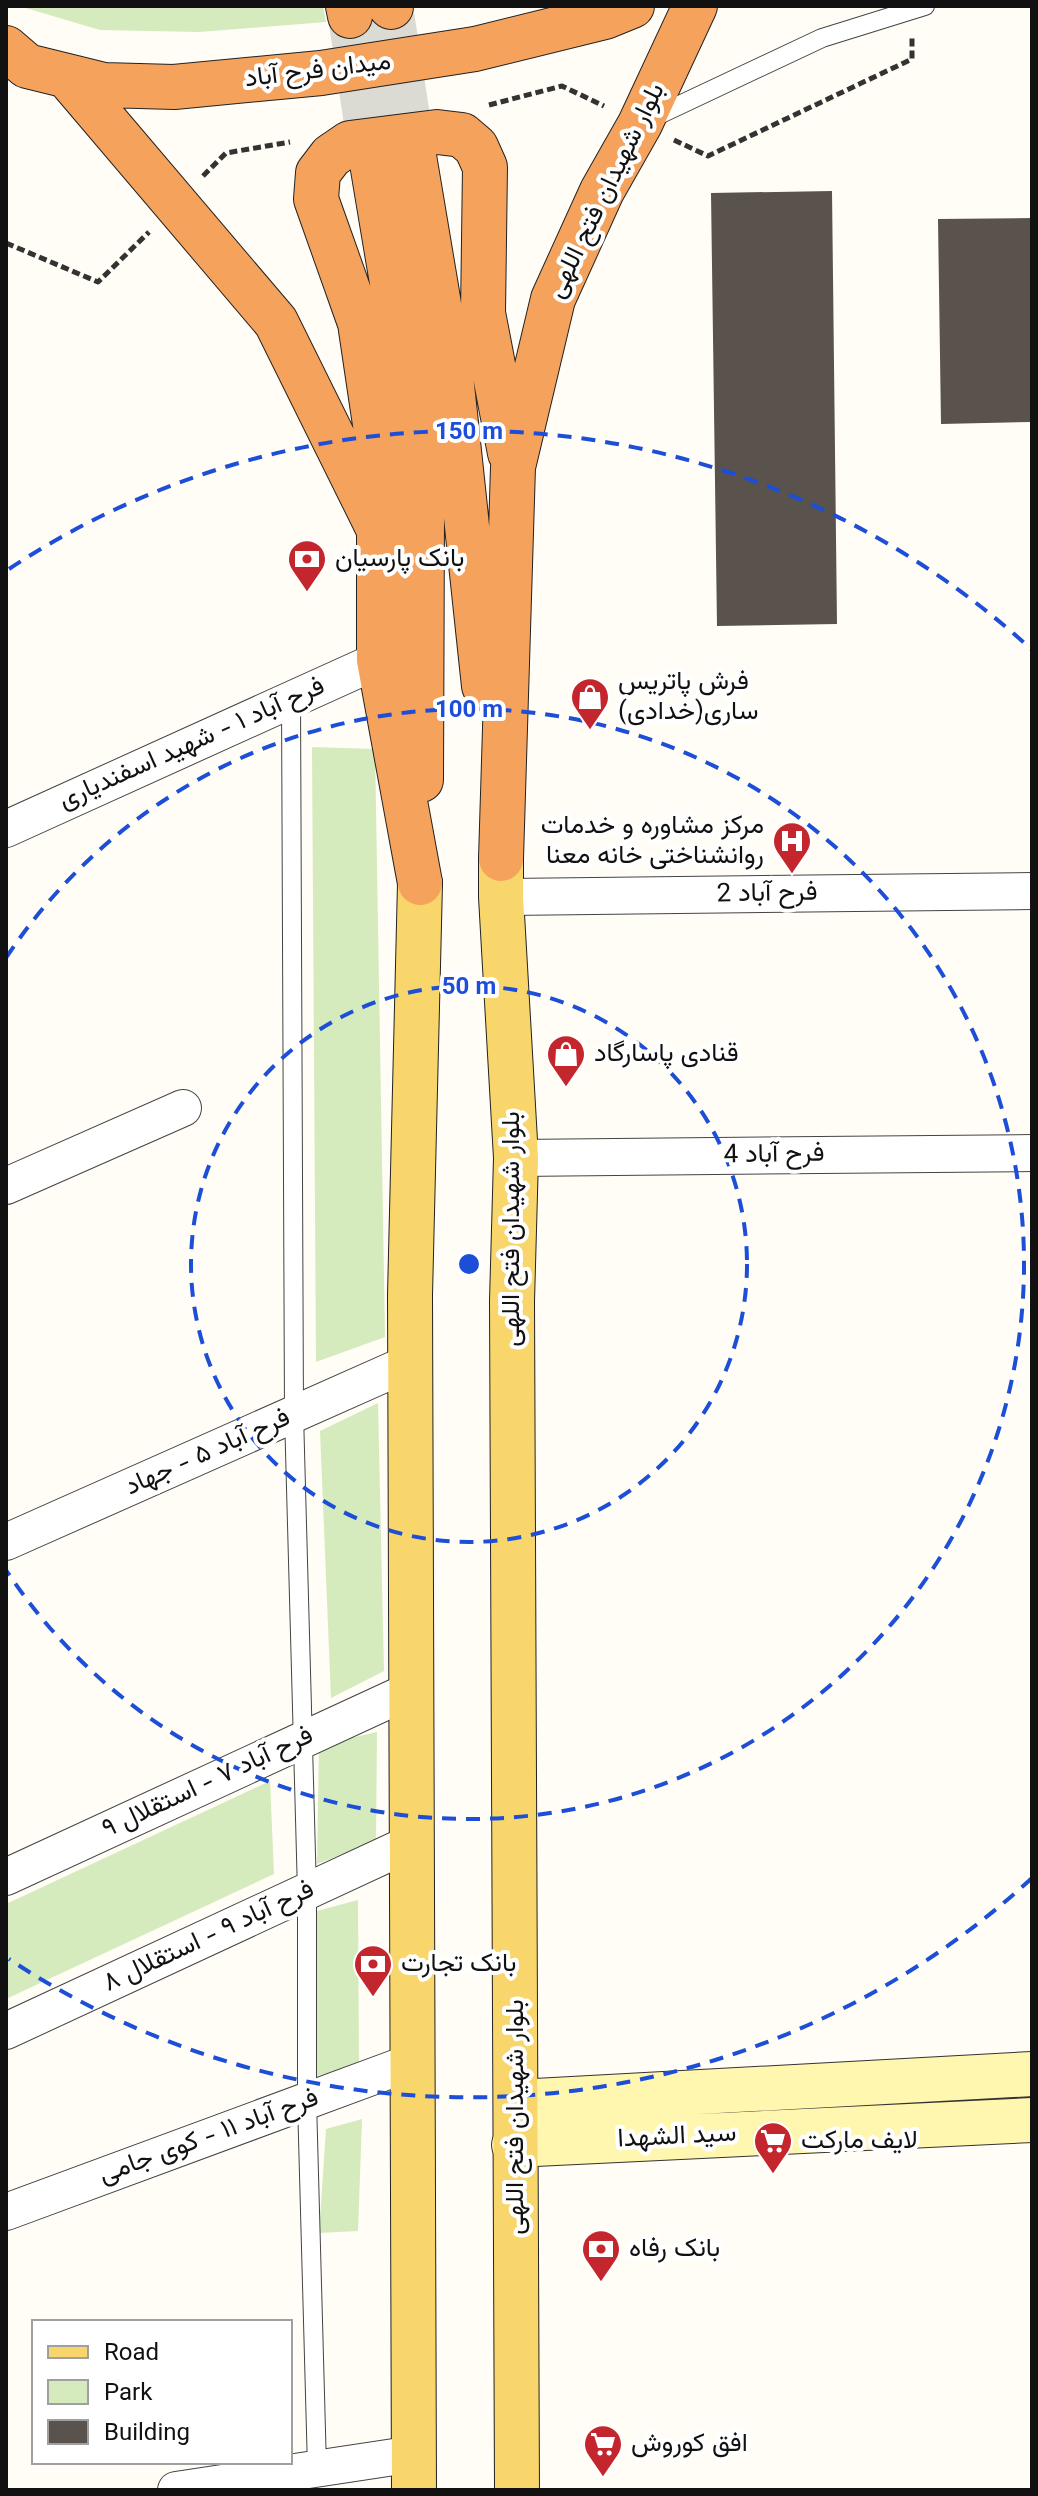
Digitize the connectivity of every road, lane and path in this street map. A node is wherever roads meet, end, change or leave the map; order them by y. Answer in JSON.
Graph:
{"nodes":[{"id":1,"x":632,"y":6,"type":"edge"},
{"id":2,"x":695,"y":6,"type":"edge"},
{"id":3,"x":925,"y":6,"type":"edge"},
{"id":4,"x":22,"y":66,"type":"edge"},
{"id":5,"x":640,"y":124,"type":"junction"},
{"id":6,"x":414,"y":156,"type":"tunnel mouth"},
{"id":7,"x":372,"y":163,"type":"tunnel mouth"},
{"id":8,"x":513,"y":467,"type":"junction"},
{"id":9,"x":379,"y":530,"type":"junction"},
{"id":10,"x":379,"y":660,"type":"junction"},
{"id":11,"x":291,"y":699,"type":"junction"},
{"id":12,"x":6,"y":829,"type":"edge"},
{"id":13,"x":501,"y":878,"type":"junction"},
{"id":14,"x":420,"y":883,"type":"junction"},
{"id":15,"x":1032,"y":891,"type":"edge"},
{"id":16,"x":183,"y":1108,"type":"dead end"},
{"id":17,"x":1032,"y":1153,"type":"edge"},
{"id":18,"x":516,"y":1158,"type":"junction"},
{"id":19,"x":6,"y":1186,"type":"edge"},
{"id":20,"x":409,"y":1363,"type":"junction"},
{"id":21,"x":294,"y":1414,"type":"junction"},
{"id":22,"x":6,"y":1542,"type":"edge"},
{"id":23,"x":411,"y":1690,"type":"junction"},
{"id":24,"x":303,"y":1740,"type":"junction"},
{"id":25,"x":411,"y":1843,"type":"junction"},
{"id":26,"x":6,"y":1877,"type":"edge"},
{"id":27,"x":307,"y":1892,"type":"junction"},
{"id":28,"x":6,"y":2031,"type":"edge"},
{"id":29,"x":412,"y":2062,"type":"junction"},
{"id":30,"x":1032,"y":2074,"type":"edge"},
{"id":31,"x":604,"y":2097,"type":"junction"},
{"id":32,"x":307,"y":2101,"type":"junction"},
{"id":33,"x":517,"y":2102,"type":"junction"},
{"id":34,"x":1032,"y":2120,"type":"edge"},
{"id":35,"x":607,"y":2140,"type":"junction"},
{"id":36,"x":514,"y":2145,"type":"junction"},
{"id":37,"x":6,"y":2212,"type":"edge"},
{"id":38,"x":317,"y":2468,"type":"junction"},
{"id":39,"x":414,"y":2472,"type":"edge"},
{"id":40,"x":176,"y":2490,"type":"edge"},
{"id":41,"x":517,"y":2490,"type":"edge"}],
"edges":[{"from":1,"to":4,"type":"highway","name":"میدان فرح آباد"},
{"from":2,"to":5,"type":"highway","name":"بلوار شهیدان فتح اللهی"},
{"from":3,"to":5,"type":"lane"},
{"from":4,"to":9,"type":"highway"},
{"from":5,"to":8,"type":"highway","name":"بلوار شهیدان فتح اللهی"},
{"from":6,"to":13,"type":"highway"},
{"from":7,"to":14,"type":"highway"},
{"from":8,"to":9,"type":"highway"},
{"from":8,"to":13,"type":"highway","name":"بلوار شهیدان فتح اللهی"},
{"from":9,"to":10,"type":"highway"},
{"from":10,"to":11,"type":"street","name":"فرح آباد ۱ - شهید اسفندیاری"},
{"from":10,"to":14,"type":"highway"},
{"from":11,"to":12,"type":"street","name":"فرح آباد ۱ - شهید اسفندیاری"},
{"from":11,"to":21,"type":"lane"},
{"from":13,"to":15,"type":"street","name":"فرح آباد 2"},
{"from":13,"to":18,"type":"main road","name":"بلوار شهیدان فتح اللهی"},
{"from":14,"to":20,"type":"main road"},
{"from":16,"to":19,"type":"street"},
{"from":17,"to":18,"type":"street","name":"فرح آباد 4"},
{"from":18,"to":33,"type":"main road","name":"بلوار شهیدان فتح اللهی"},
{"from":20,"to":21,"type":"street","name":"فرح آباد ۵ - جهاد"},
{"from":20,"to":23,"type":"main road"},
{"from":21,"to":22,"type":"street","name":"فرح آباد ۵ - جهاد"},
{"from":21,"to":24,"type":"lane"},
{"from":23,"to":24,"type":"street","name":"فرح آباد ۷ - استقلال ۹"},
{"from":23,"to":25,"type":"main road"},
{"from":24,"to":26,"type":"street","name":"فرح آباد ۷ - استقلال ۹"},
{"from":24,"to":27,"type":"lane"},
{"from":25,"to":27,"type":"street","name":"فرح آباد ۹ - استقلال ۸"},
{"from":25,"to":29,"type":"main road"},
{"from":27,"to":28,"type":"street","name":"فرح آباد ۹ - استقلال ۸"},
{"from":27,"to":32,"type":"lane"},
{"from":29,"to":32,"type":"street","name":"فرح آباد ۱۱ - کوی جامی"},
{"from":29,"to":39,"type":"main road"},
{"from":30,"to":31,"type":"street","name":"سید الشهدا"},
{"from":31,"to":33,"type":"street","name":"سید الشهدا"},
{"from":31,"to":35,"type":"street"},
{"from":32,"to":37,"type":"street","name":"فرح آباد ۱۱ - کوی جامی"},
{"from":32,"to":38,"type":"lane"},
{"from":33,"to":36,"type":"main road","name":"بلوار شهیدان فتح اللهی"},
{"from":34,"to":35,"type":"street","name":"سید الشهدا"},
{"from":35,"to":36,"type":"street","name":"سید الشهدا"},
{"from":36,"to":41,"type":"main road","name":"بلوار شهیدان فتح اللهی"},
{"from":38,"to":39,"type":"street"},
{"from":38,"to":40,"type":"street"}]}
